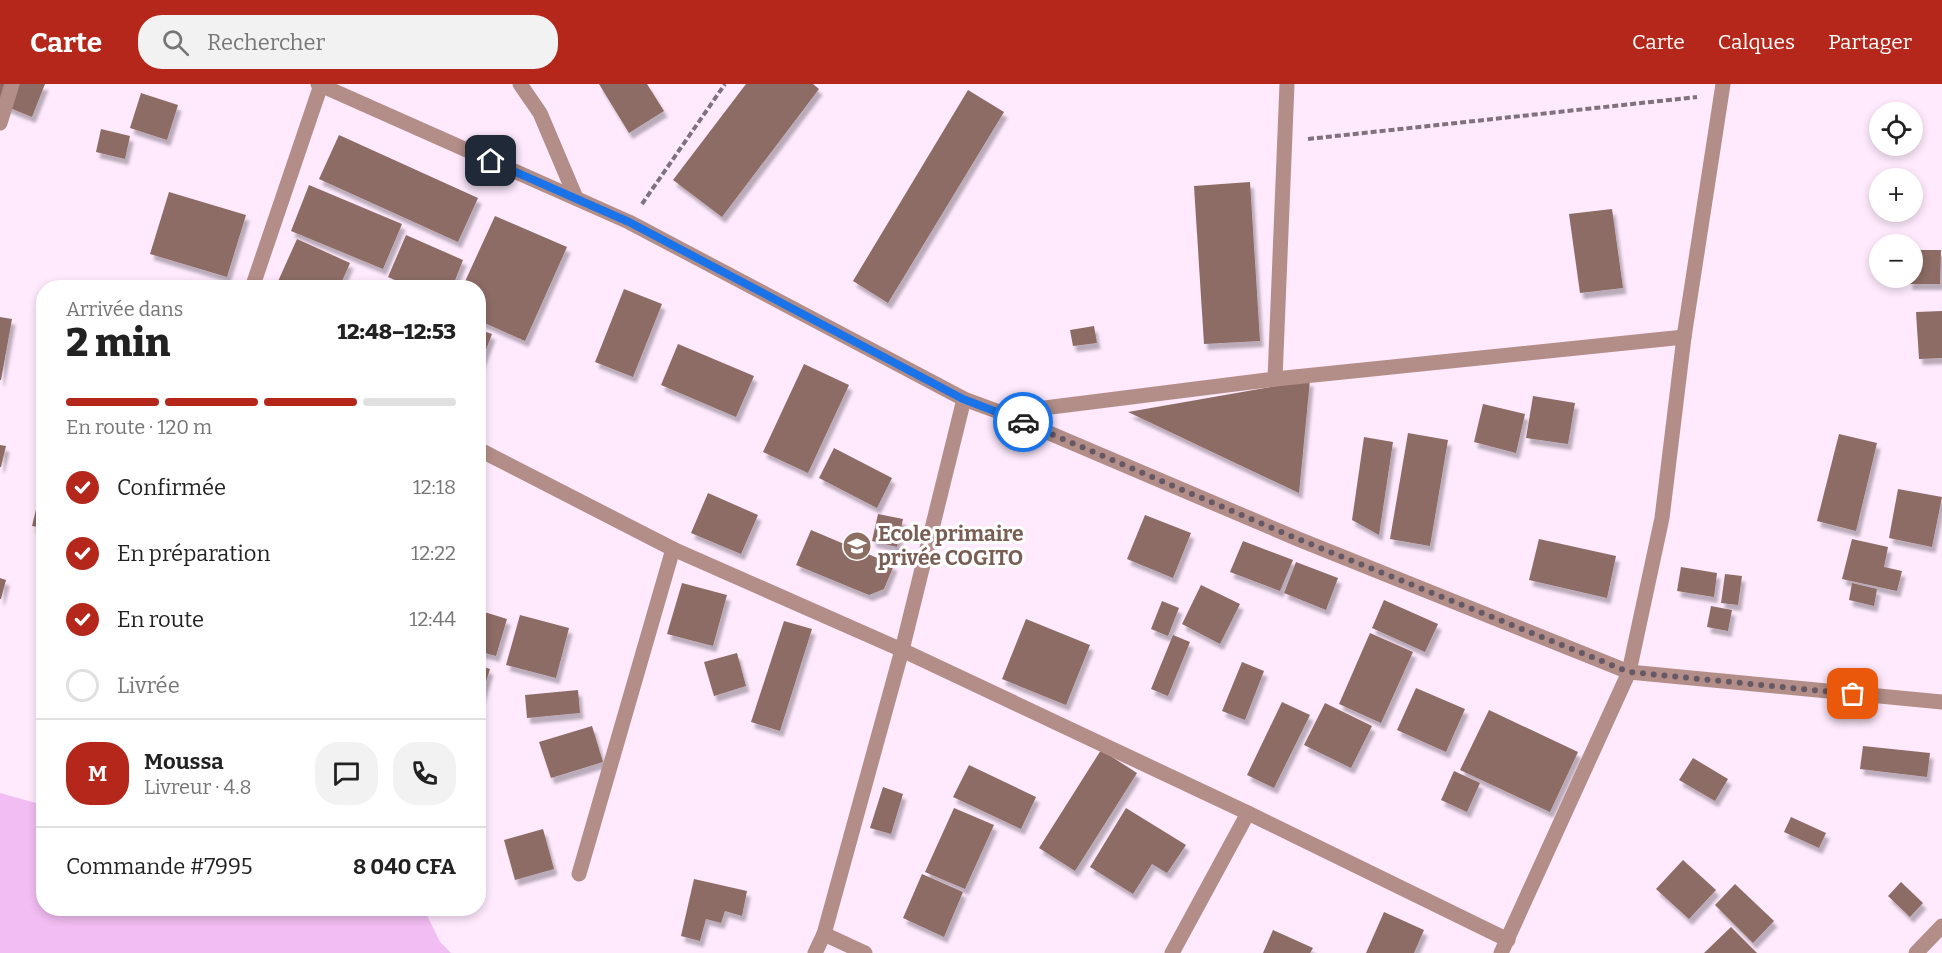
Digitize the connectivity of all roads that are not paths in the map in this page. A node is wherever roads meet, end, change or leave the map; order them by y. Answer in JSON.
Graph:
{"nodes":[{"id":1,"x":12,"y":84,"type":"edge"},
{"id":2,"x":519,"y":84,"type":"edge"},
{"id":3,"x":1287,"y":84,"type":"edge"},
{"id":4,"x":320,"y":85,"type":"edge"},
{"id":5,"x":1722,"y":89,"type":"edge"},
{"id":6,"x":0,"y":123,"type":"edge"},
{"id":7,"x":576,"y":198,"type":"junction"},
{"id":8,"x":255,"y":280,"type":"edge"},
{"id":9,"x":1684,"y":337,"type":"junction"},
{"id":10,"x":1275,"y":379,"type":"junction"},
{"id":11,"x":963,"y":399,"type":"junction"},
{"id":12,"x":1002,"y":413,"type":"junction"},
{"id":13,"x":486,"y":453,"type":"edge"},
{"id":14,"x":673,"y":549,"type":"junction"},
{"id":15,"x":902,"y":650,"type":"junction"},
{"id":16,"x":1629,"y":672,"type":"junction"},
{"id":17,"x":1942,"y":702,"type":"edge"},
{"id":18,"x":1248,"y":813,"type":"junction"},
{"id":19,"x":579,"y":874,"type":"dead end"},
{"id":20,"x":1942,"y":926,"type":"edge"},
{"id":21,"x":824,"y":934,"type":"junction"},
{"id":22,"x":1505,"y":946,"type":"edge"},
{"id":23,"x":815,"y":953,"type":"edge"},
{"id":24,"x":866,"y":953,"type":"edge"},
{"id":25,"x":1172,"y":953,"type":"edge"},
{"id":26,"x":1916,"y":953,"type":"edge"}],
"edges":[{"from":1,"to":6,"type":"street"},
{"from":2,"to":7,"type":"street"},
{"from":3,"to":10,"type":"street"},
{"from":4,"to":7,"type":"street"},
{"from":4,"to":8,"type":"street"},
{"from":5,"to":9,"type":"street"},
{"from":7,"to":11,"type":"street"},
{"from":9,"to":10,"type":"street"},
{"from":9,"to":16,"type":"street"},
{"from":10,"to":12,"type":"street"},
{"from":11,"to":12,"type":"street"},
{"from":11,"to":15,"type":"street"},
{"from":12,"to":16,"type":"street"},
{"from":13,"to":14,"type":"street"},
{"from":14,"to":15,"type":"street"},
{"from":14,"to":19,"type":"street"},
{"from":15,"to":18,"type":"street"},
{"from":15,"to":21,"type":"street"},
{"from":16,"to":17,"type":"street"},
{"from":16,"to":22,"type":"street"},
{"from":18,"to":22,"type":"street"},
{"from":18,"to":25,"type":"street"},
{"from":20,"to":26,"type":"street"},
{"from":21,"to":23,"type":"street"},
{"from":21,"to":24,"type":"street"}]}
